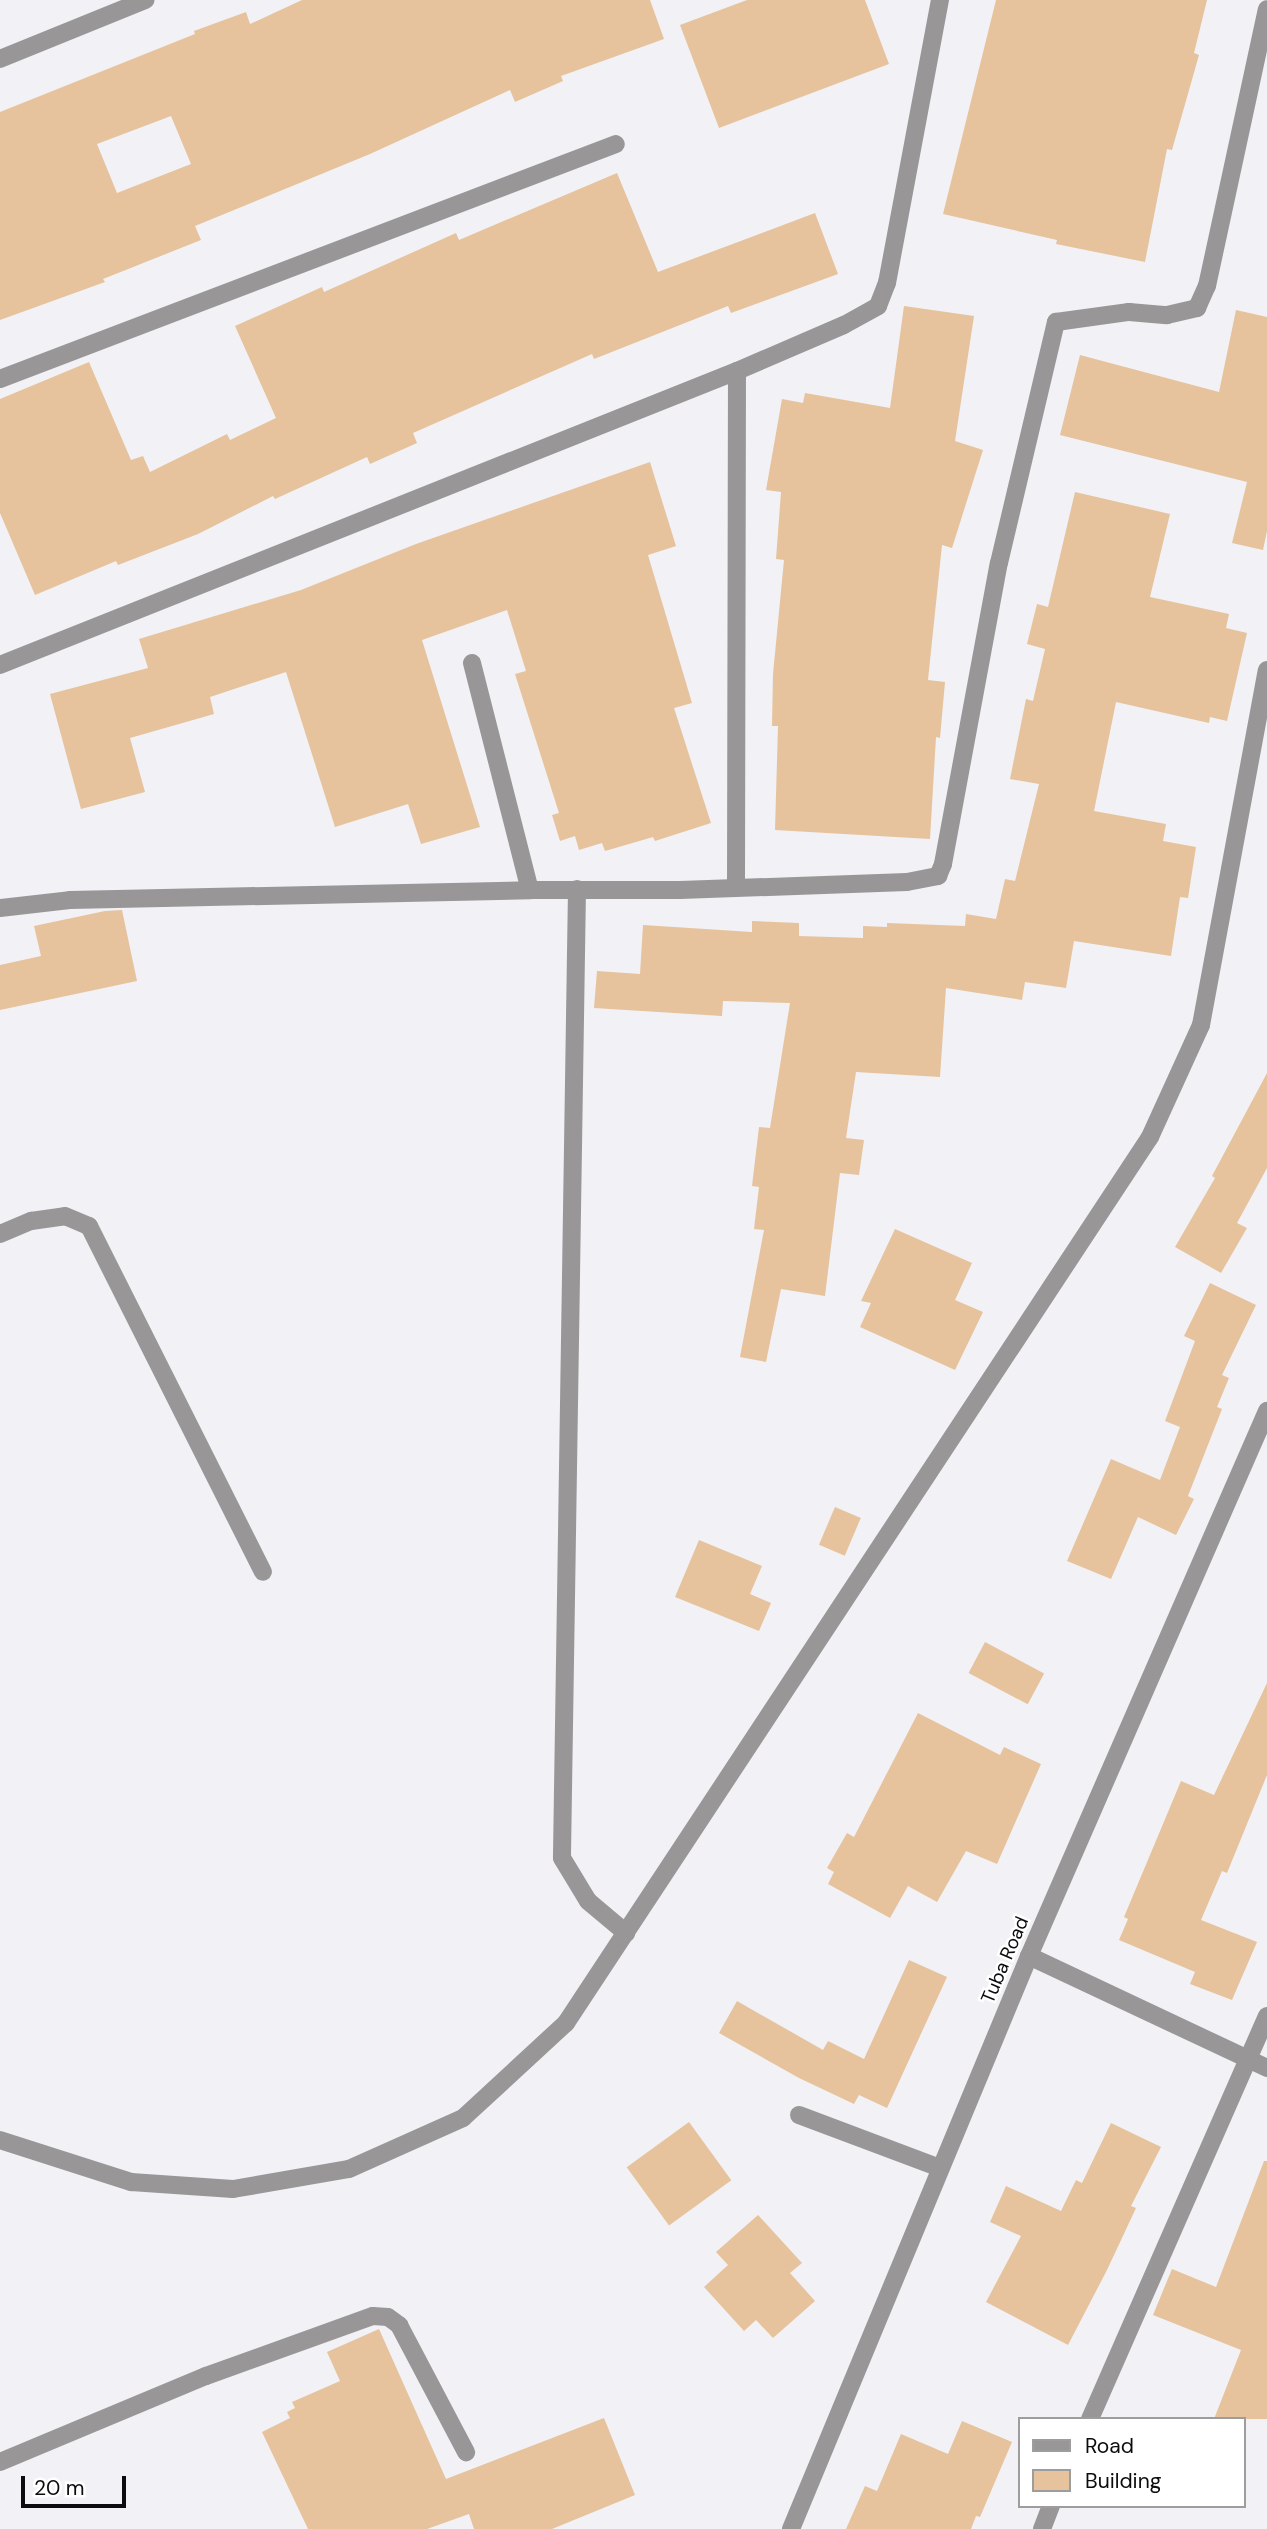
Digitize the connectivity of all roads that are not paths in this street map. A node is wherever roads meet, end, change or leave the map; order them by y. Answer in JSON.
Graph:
{"nodes":[{"id":1,"x":145,"y":0,"type":"edge"},
{"id":2,"x":940,"y":0,"type":"edge"},
{"id":3,"x":1267,"y":9,"type":"edge"},
{"id":4,"x":0,"y":60,"type":"edge"},
{"id":5,"x":616,"y":145,"type":"dead end"},
{"id":6,"x":737,"y":371,"type":"junction"},
{"id":7,"x":0,"y":379,"type":"edge"},
{"id":8,"x":472,"y":663,"type":"dead end"},
{"id":9,"x":0,"y":665,"type":"edge"},
{"id":10,"x":1267,"y":670,"type":"edge"},
{"id":11,"x":736,"y":886,"type":"junction"},
{"id":12,"x":577,"y":889,"type":"junction"},
{"id":13,"x":530,"y":890,"type":"junction"},
{"id":14,"x":0,"y":908,"type":"edge"},
{"id":15,"x":0,"y":1234,"type":"edge"},
{"id":16,"x":1267,"y":1411,"type":"edge"},
{"id":17,"x":263,"y":1572,"type":"dead end"},
{"id":18,"x":626,"y":1933,"type":"junction"},
{"id":19,"x":1029,"y":1956,"type":"junction"},
{"id":20,"x":1267,"y":2016,"type":"edge"},
{"id":21,"x":1247,"y":2059,"type":"junction"},
{"id":22,"x":1267,"y":2068,"type":"edge"},
{"id":23,"x":799,"y":2115,"type":"dead end"},
{"id":24,"x":0,"y":2140,"type":"edge"},
{"id":25,"x":940,"y":2168,"type":"junction"},
{"id":26,"x":1091,"y":2417,"type":"edge"},
{"id":27,"x":466,"y":2452,"type":"dead end"},
{"id":28,"x":0,"y":2462,"type":"edge"},
{"id":29,"x":1051,"y":2508,"type":"edge"},
{"id":30,"x":790,"y":2529,"type":"edge"},
{"id":31,"x":1042,"y":2529,"type":"edge"}],
"edges":[{"from":1,"to":4,"type":"street"},
{"from":2,"to":6,"type":"street"},
{"from":3,"to":11,"type":"street"},
{"from":5,"to":7,"type":"street"},
{"from":6,"to":9,"type":"street"},
{"from":6,"to":11,"type":"street"},
{"from":8,"to":13,"type":"street"},
{"from":10,"to":18,"type":"street"},
{"from":11,"to":12,"type":"street"},
{"from":12,"to":13,"type":"street"},
{"from":12,"to":18,"type":"street"},
{"from":13,"to":14,"type":"street"},
{"from":15,"to":17,"type":"street"},
{"from":16,"to":19,"type":"street","name":"Tuba Road"},
{"from":18,"to":24,"type":"street"},
{"from":19,"to":21,"type":"street"},
{"from":19,"to":25,"type":"street","name":"Tuba Road"},
{"from":20,"to":21,"type":"street"},
{"from":21,"to":22,"type":"street"},
{"from":21,"to":26,"type":"street"},
{"from":23,"to":25,"type":"street"},
{"from":25,"to":30,"type":"street","name":"Tuba Road"},
{"from":27,"to":28,"type":"street"},
{"from":29,"to":31,"type":"street"}]}
